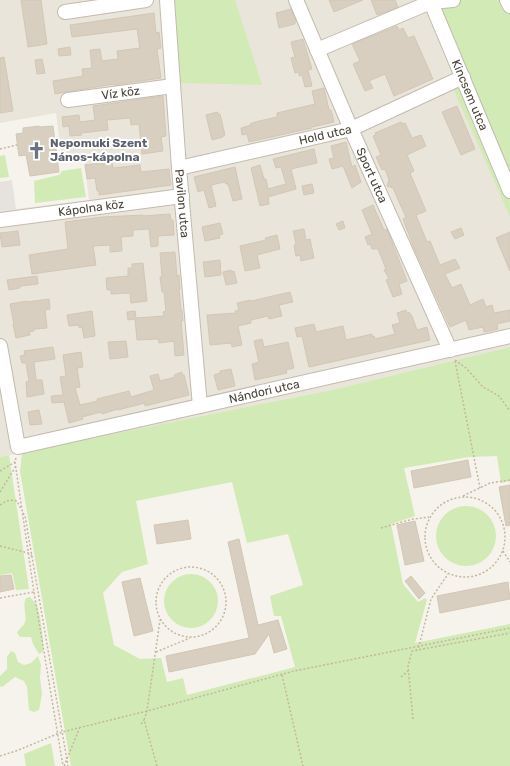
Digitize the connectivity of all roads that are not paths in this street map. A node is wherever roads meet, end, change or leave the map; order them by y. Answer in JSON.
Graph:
{"nodes":[{"id":1,"x":146,"y":0,"type":"edge"},
{"id":2,"x":168,"y":0,"type":"edge"},
{"id":3,"x":296,"y":0,"type":"edge"},
{"id":4,"x":453,"y":0,"type":"edge"},
{"id":5,"x":507,"y":0,"type":"edge"},
{"id":6,"x":430,"y":1,"type":"edge"},
{"id":7,"x":510,"y":6,"type":"edge"},
{"id":8,"x":65,"y":12,"type":"dead end"},
{"id":9,"x":317,"y":50,"type":"junction"},
{"id":10,"x":463,"y":77,"type":"junction"},
{"id":11,"x":174,"y":86,"type":"junction"},
{"id":12,"x":68,"y":100,"type":"dead end"},
{"id":13,"x":351,"y":129,"type":"junction"},
{"id":14,"x":179,"y":168,"type":"junction"},
{"id":15,"x":510,"y":191,"type":"edge"},
{"id":16,"x":182,"y":196,"type":"junction"},
{"id":17,"x":0,"y":220,"type":"edge"},
{"id":18,"x":510,"y":336,"type":"edge"},
{"id":19,"x":0,"y":346,"type":"edge"},
{"id":20,"x":452,"y":355,"type":"junction"},
{"id":21,"x":200,"y":406,"type":"junction"}],
"edges":[{"from":1,"to":8,"type":"street"},
{"from":2,"to":11,"type":"street","name":"Pavilon utca"},
{"from":3,"to":9,"type":"street","name":"Sport utca"},
{"from":4,"to":6,"type":"street"},
{"from":5,"to":7,"type":"street"},
{"from":6,"to":9,"type":"street"},
{"from":6,"to":10,"type":"street","name":"Kincsem utca"},
{"from":9,"to":13,"type":"street","name":"Sport utca"},
{"from":10,"to":13,"type":"street","name":"Hold utca"},
{"from":10,"to":15,"type":"street","name":"Kincsem utca"},
{"from":11,"to":12,"type":"street","name":"Víz köz"},
{"from":11,"to":14,"type":"street","name":"Pavilon utca"},
{"from":13,"to":14,"type":"street","name":"Hold utca"},
{"from":13,"to":20,"type":"street","name":"Sport utca"},
{"from":14,"to":16,"type":"street","name":"Pavilon utca"},
{"from":16,"to":17,"type":"street","name":"Kápolna köz"},
{"from":16,"to":21,"type":"street","name":"Pavilon utca"},
{"from":18,"to":20,"type":"street","name":"Nándori utca"},
{"from":19,"to":21,"type":"street","name":"Nándori utca"},
{"from":20,"to":21,"type":"street","name":"Nándori utca"}]}
